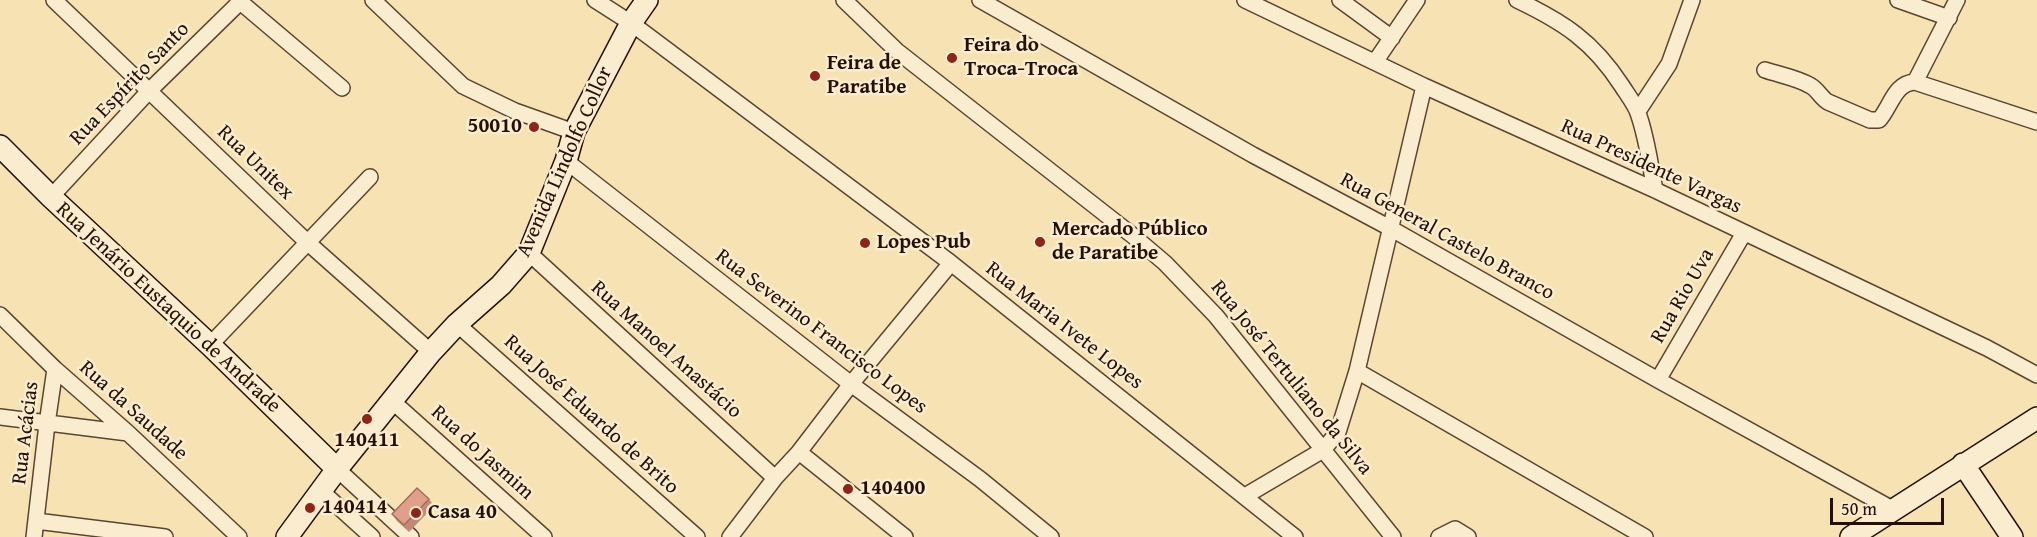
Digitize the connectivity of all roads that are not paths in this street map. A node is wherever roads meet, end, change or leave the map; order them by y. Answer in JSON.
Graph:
{"nodes":[{"id":1,"x":54,"y":0,"type":"edge"},
{"id":2,"x":373,"y":0,"type":"edge"},
{"id":3,"x":595,"y":0,"type":"edge"},
{"id":4,"x":647,"y":0,"type":"edge"},
{"id":5,"x":844,"y":0,"type":"edge"},
{"id":6,"x":980,"y":0,"type":"edge"},
{"id":7,"x":1245,"y":0,"type":"edge"},
{"id":8,"x":1340,"y":0,"type":"edge"},
{"id":9,"x":1418,"y":0,"type":"edge"},
{"id":10,"x":1517,"y":0,"type":"edge"},
{"id":11,"x":1692,"y":0,"type":"edge"},
{"id":12,"x":1898,"y":0,"type":"edge"},
{"id":13,"x":1957,"y":0,"type":"edge"},
{"id":14,"x":240,"y":1,"type":"edge"},
{"id":15,"x":1949,"y":18,"type":"junction"},
{"id":16,"x":631,"y":23,"type":"junction"},
{"id":17,"x":1392,"y":38,"type":"junction"},
{"id":18,"x":1375,"y":62,"type":"junction"},
{"id":19,"x":1765,"y":70,"type":"dead end"},
{"id":20,"x":1915,"y":82,"type":"junction"},
{"id":21,"x":1424,"y":86,"type":"junction"},
{"id":22,"x":342,"y":88,"type":"dead end"},
{"id":23,"x":149,"y":91,"type":"junction"},
{"id":24,"x":1638,"y":111,"type":"junction"},
{"id":25,"x":2037,"y":120,"type":"edge"},
{"id":26,"x":574,"y":132,"type":"junction"},
{"id":27,"x":0,"y":146,"type":"edge"},
{"id":28,"x":566,"y":161,"type":"junction"},
{"id":29,"x":370,"y":177,"type":"dead end"},
{"id":30,"x":1655,"y":190,"type":"junction"},
{"id":31,"x":51,"y":197,"type":"junction"},
{"id":32,"x":1390,"y":228,"type":"junction"},
{"id":33,"x":1744,"y":233,"type":"junction"},
{"id":34,"x":308,"y":242,"type":"junction"},
{"id":35,"x":529,"y":253,"type":"junction"},
{"id":36,"x":951,"y":263,"type":"junction"},
{"id":37,"x":0,"y":315,"type":"edge"},
{"id":38,"x":457,"y":324,"type":"junction"},
{"id":39,"x":210,"y":345,"type":"junction"},
{"id":40,"x":431,"y":352,"type":"junction"},
{"id":41,"x":55,"y":369,"type":"junction"},
{"id":42,"x":1357,"y":371,"type":"junction"},
{"id":43,"x":2037,"y":375,"type":"edge"},
{"id":44,"x":1658,"y":380,"type":"junction"},
{"id":45,"x":851,"y":384,"type":"junction"},
{"id":46,"x":391,"y":400,"type":"junction"},
{"id":47,"x":0,"y":417,"type":"edge"},
{"id":48,"x":2037,"y":418,"type":"edge"},
{"id":49,"x":47,"y":424,"type":"junction"},
{"id":50,"x":128,"y":433,"type":"junction"},
{"id":51,"x":1323,"y":450,"type":"junction"},
{"id":52,"x":799,"y":452,"type":"junction"},
{"id":53,"x":1963,"y":464,"type":"junction"},
{"id":54,"x":337,"y":469,"type":"junction"},
{"id":55,"x":775,"y":478,"type":"junction"},
{"id":56,"x":320,"y":490,"type":"junction"},
{"id":57,"x":1245,"y":496,"type":"junction"},
{"id":58,"x":1894,"y":510,"type":"junction"},
{"id":59,"x":36,"y":521,"type":"junction"},
{"id":60,"x":890,"y":525,"type":"junction"},
{"id":61,"x":1861,"y":534,"type":"edge"},
{"id":62,"x":34,"y":537,"type":"edge"},
{"id":63,"x":165,"y":537,"type":"edge"},
{"id":64,"x":239,"y":537,"type":"edge"},
{"id":65,"x":287,"y":537,"type":"edge"},
{"id":66,"x":372,"y":537,"type":"edge"},
{"id":67,"x":411,"y":537,"type":"edge"},
{"id":68,"x":544,"y":537,"type":"edge"},
{"id":69,"x":697,"y":537,"type":"edge"},
{"id":70,"x":730,"y":537,"type":"edge"},
{"id":71,"x":880,"y":537,"type":"edge"},
{"id":72,"x":905,"y":537,"type":"edge"},
{"id":73,"x":1051,"y":537,"type":"edge"},
{"id":74,"x":1295,"y":537,"type":"edge"},
{"id":75,"x":1393,"y":537,"type":"edge"},
{"id":76,"x":1439,"y":537,"type":"edge"},
{"id":77,"x":1468,"y":537,"type":"edge"},
{"id":78,"x":1645,"y":537,"type":"edge"},
{"id":79,"x":2012,"y":537,"type":"edge"}],
"edges":[{"from":1,"to":23,"type":"street","name":"Rua Unitex"},
{"from":2,"to":26,"type":"street"},
{"from":3,"to":16,"type":"street","name":"Rua Maria Ivete Lopes"},
{"from":4,"to":16,"type":"street","name":"Avenida Lindolfo Collor"},
{"from":5,"to":51,"type":"street","name":"Rua José Tertuliano da Silva"},
{"from":6,"to":32,"type":"street","name":"Rua General Castelo Branco"},
{"from":7,"to":18,"type":"street","name":"Rua Presidente Vargas"},
{"from":8,"to":17,"type":"street"},
{"from":9,"to":17,"type":"street"},
{"from":10,"to":24,"type":"street"},
{"from":11,"to":24,"type":"street"},
{"from":12,"to":15,"type":"street"},
{"from":13,"to":15,"type":"street"},
{"from":14,"to":22,"type":"street"},
{"from":14,"to":23,"type":"street","name":"Rua Espírito Santo"},
{"from":15,"to":20,"type":"street"},
{"from":16,"to":26,"type":"street","name":"Avenida Lindolfo Collor"},
{"from":16,"to":36,"type":"street","name":"Rua Maria Ivete Lopes"},
{"from":17,"to":18,"type":"street"},
{"from":18,"to":21,"type":"street","name":"Rua Presidente Vargas"},
{"from":19,"to":20,"type":"street"},
{"from":20,"to":25,"type":"street"},
{"from":21,"to":30,"type":"street","name":"Rua Presidente Vargas"},
{"from":21,"to":32,"type":"street"},
{"from":23,"to":31,"type":"street","name":"Rua Espírito Santo"},
{"from":23,"to":34,"type":"street","name":"Rua Unitex"},
{"from":24,"to":30,"type":"street"},
{"from":26,"to":28,"type":"street","name":"Avenida Lindolfo Collor"},
{"from":27,"to":31,"type":"street","name":"Rua Jenário Eustaquio de Andrade"},
{"from":28,"to":35,"type":"street","name":"Avenida Lindolfo Collor"},
{"from":28,"to":45,"type":"street","name":"Rua Severino Francisco Lopes"},
{"from":29,"to":34,"type":"street"},
{"from":30,"to":33,"type":"street","name":"Rua Presidente Vargas"},
{"from":31,"to":39,"type":"street","name":"Rua Jenário Eustaquio de Andrade"},
{"from":32,"to":42,"type":"street"},
{"from":32,"to":44,"type":"street","name":"Rua General Castelo Branco"},
{"from":33,"to":43,"type":"street","name":"Rua Presidente Vargas"},
{"from":33,"to":44,"type":"street","name":"Rua Rio Uva"},
{"from":34,"to":39,"type":"street"},
{"from":34,"to":40,"type":"street","name":"Rua Unitex"},
{"from":35,"to":38,"type":"street","name":"Avenida Lindolfo Collor"},
{"from":35,"to":55,"type":"street","name":"Rua Manoel Anastácio"},
{"from":36,"to":45,"type":"street"},
{"from":36,"to":57,"type":"street","name":"Rua Maria Ivete Lopes"},
{"from":37,"to":41,"type":"street","name":"Rua da Saudade"},
{"from":38,"to":40,"type":"street","name":"Avenida Lindolfo Collor"},
{"from":38,"to":69,"type":"street","name":"Rua José Eduardo de Brito"},
{"from":39,"to":54,"type":"street","name":"Rua Jenário Eustaquio de Andrade"},
{"from":40,"to":46,"type":"street","name":"Avenida Lindolfo Collor"},
{"from":41,"to":49,"type":"street","name":"Rua Acácias"},
{"from":41,"to":50,"type":"street","name":"Rua da Saudade"},
{"from":42,"to":51,"type":"street"},
{"from":42,"to":78,"type":"street"},
{"from":44,"to":58,"type":"street","name":"Rua General Castelo Branco"},
{"from":45,"to":52,"type":"street"},
{"from":45,"to":73,"type":"street","name":"Rua Severino Francisco Lopes"},
{"from":46,"to":54,"type":"street","name":"Avenida Lindolfo Collor"},
{"from":46,"to":68,"type":"street","name":"Rua do Jasmim"},
{"from":47,"to":49,"type":"street"},
{"from":48,"to":53,"type":"street"},
{"from":49,"to":50,"type":"street"},
{"from":49,"to":59,"type":"street","name":"Rua Acácias"},
{"from":50,"to":64,"type":"street","name":"Rua da Saudade"},
{"from":51,"to":57,"type":"street"},
{"from":51,"to":75,"type":"street","name":"Rua José Tertuliano da Silva"},
{"from":52,"to":55,"type":"street"},
{"from":52,"to":60,"type":"street"},
{"from":53,"to":58,"type":"street"},
{"from":53,"to":79,"type":"street"},
{"from":54,"to":56,"type":"street","name":"Avenida Lindolfo Collor"},
{"from":54,"to":67,"type":"street"},
{"from":55,"to":70,"type":"street"},
{"from":56,"to":65,"type":"street","name":"Avenida Lindolfo Collor"},
{"from":56,"to":66,"type":"street"},
{"from":57,"to":74,"type":"street","name":"Rua Maria Ivete Lopes"},
{"from":58,"to":61,"type":"street"},
{"from":59,"to":62,"type":"street","name":"Rua Acácias"},
{"from":59,"to":63,"type":"street"},
{"from":60,"to":71,"type":"street"},
{"from":60,"to":72,"type":"street"},
{"from":76,"to":77,"type":"street"}]}
